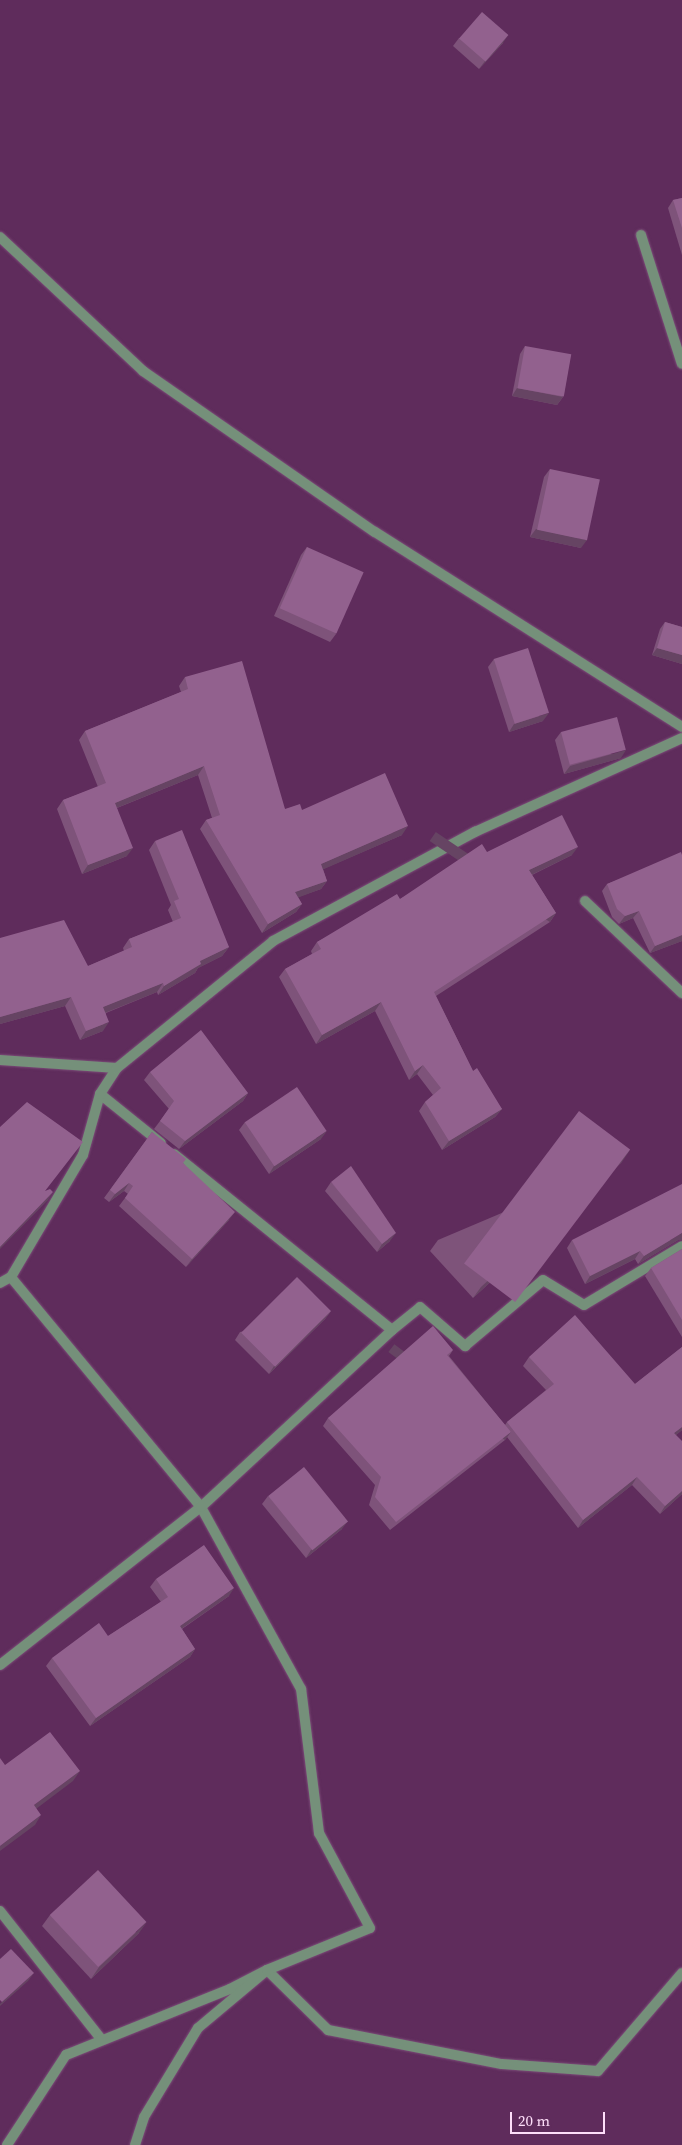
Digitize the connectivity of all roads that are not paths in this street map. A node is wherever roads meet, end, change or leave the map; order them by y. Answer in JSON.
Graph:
{"nodes":[{"id":1,"x":641,"y":235,"type":"dead end"},
{"id":2,"x":0,"y":237,"type":"edge"},
{"id":3,"x":682,"y":364,"type":"edge"},
{"id":4,"x":682,"y":727,"type":"edge"},
{"id":5,"x":682,"y":738,"type":"edge"},
{"id":6,"x":585,"y":901,"type":"dead end"},
{"id":7,"x":682,"y":993,"type":"edge"},
{"id":8,"x":0,"y":1060,"type":"edge"},
{"id":9,"x":117,"y":1068,"type":"junction"},
{"id":10,"x":100,"y":1094,"type":"junction"},
{"id":11,"x":682,"y":1246,"type":"edge"},
{"id":12,"x":11,"y":1277,"type":"junction"},
{"id":13,"x":0,"y":1283,"type":"edge"},
{"id":14,"x":392,"y":1330,"type":"junction"},
{"id":15,"x":201,"y":1507,"type":"junction"},
{"id":16,"x":0,"y":1665,"type":"edge"},
{"id":17,"x":0,"y":1911,"type":"edge"},
{"id":18,"x":268,"y":1970,"type":"junction"},
{"id":19,"x":682,"y":1973,"type":"edge"},
{"id":20,"x":102,"y":2040,"type":"junction"},
{"id":21,"x":7,"y":2145,"type":"edge"},
{"id":22,"x":134,"y":2145,"type":"edge"}],
"edges":[{"from":1,"to":3,"type":"street"},
{"from":2,"to":4,"type":"street"},
{"from":5,"to":9,"type":"street"},
{"from":6,"to":7,"type":"street"},
{"from":8,"to":9,"type":"street"},
{"from":9,"to":10,"type":"street"},
{"from":10,"to":12,"type":"street"},
{"from":10,"to":14,"type":"street"},
{"from":11,"to":14,"type":"street"},
{"from":12,"to":13,"type":"street"},
{"from":12,"to":15,"type":"street"},
{"from":14,"to":15,"type":"street"},
{"from":15,"to":16,"type":"street"},
{"from":15,"to":18,"type":"street"},
{"from":17,"to":20,"type":"street"},
{"from":18,"to":19,"type":"street"},
{"from":18,"to":20,"type":"street"},
{"from":18,"to":22,"type":"street"},
{"from":20,"to":21,"type":"street"}]}
